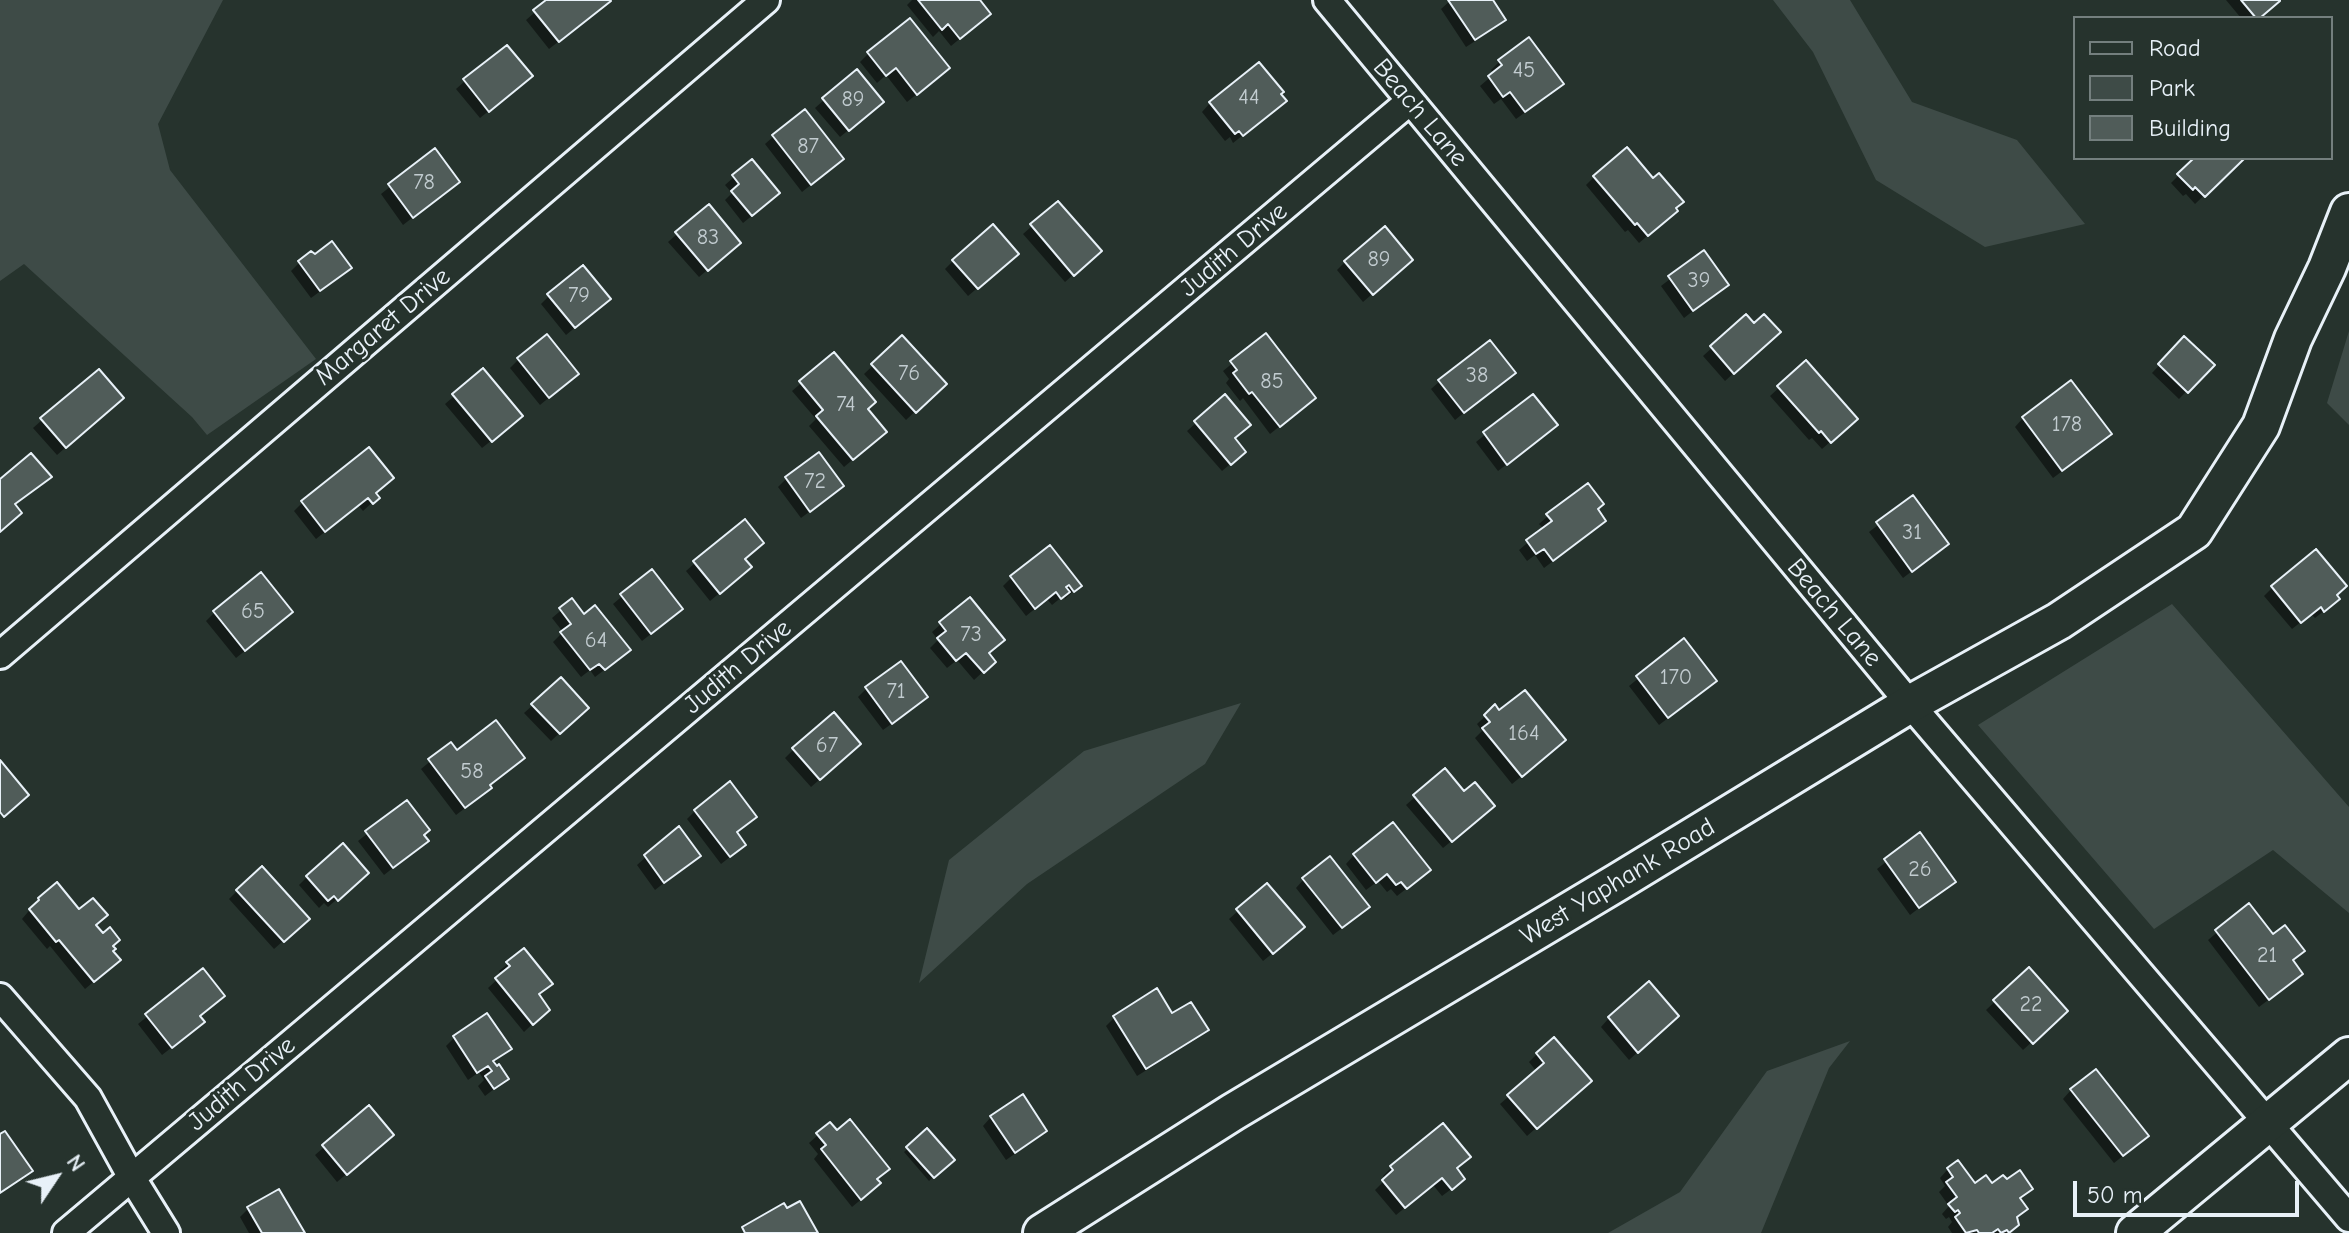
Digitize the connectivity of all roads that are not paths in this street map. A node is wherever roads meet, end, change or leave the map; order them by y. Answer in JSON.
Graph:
{"nodes":[{"id":1,"x":766,"y":0,"type":"edge"},
{"id":2,"x":1327,"y":0,"type":"edge"},
{"id":3,"x":1410,"y":101,"type":"junction"},
{"id":4,"x":2349,"y":212,"type":"edge"},
{"id":5,"x":0,"y":655,"type":"edge"},
{"id":6,"x":1910,"y":704,"type":"junction"},
{"id":7,"x":0,"y":997,"type":"edge"},
{"id":8,"x":2349,"y":1056,"type":"edge"},
{"id":9,"x":2269,"y":1122,"type":"junction"},
{"id":10,"x":132,"y":1178,"type":"junction"},
{"id":11,"x":2349,"y":1218,"type":"edge"},
{"id":12,"x":66,"y":1233,"type":"edge"},
{"id":13,"x":166,"y":1233,"type":"edge"},
{"id":14,"x":1042,"y":1233,"type":"edge"},
{"id":15,"x":2135,"y":1233,"type":"edge"}],
"edges":[{"from":1,"to":5,"type":"street","name":"Margaret Drive"},
{"from":2,"to":3,"type":"street","name":"Beach Lane"},
{"from":3,"to":6,"type":"street","name":"Beach Lane"},
{"from":3,"to":10,"type":"street","name":"Judith Drive"},
{"from":4,"to":6,"type":"street","name":"West Yaphank Road"},
{"from":6,"to":9,"type":"street","name":"Beach Lane"},
{"from":6,"to":14,"type":"street","name":"West Yaphank Road"},
{"from":7,"to":10,"type":"street"},
{"from":8,"to":9,"type":"street"},
{"from":9,"to":11,"type":"street","name":"Beach Lane"},
{"from":9,"to":15,"type":"street"},
{"from":10,"to":12,"type":"street","name":"Judith Drive"},
{"from":10,"to":13,"type":"street"}]}
